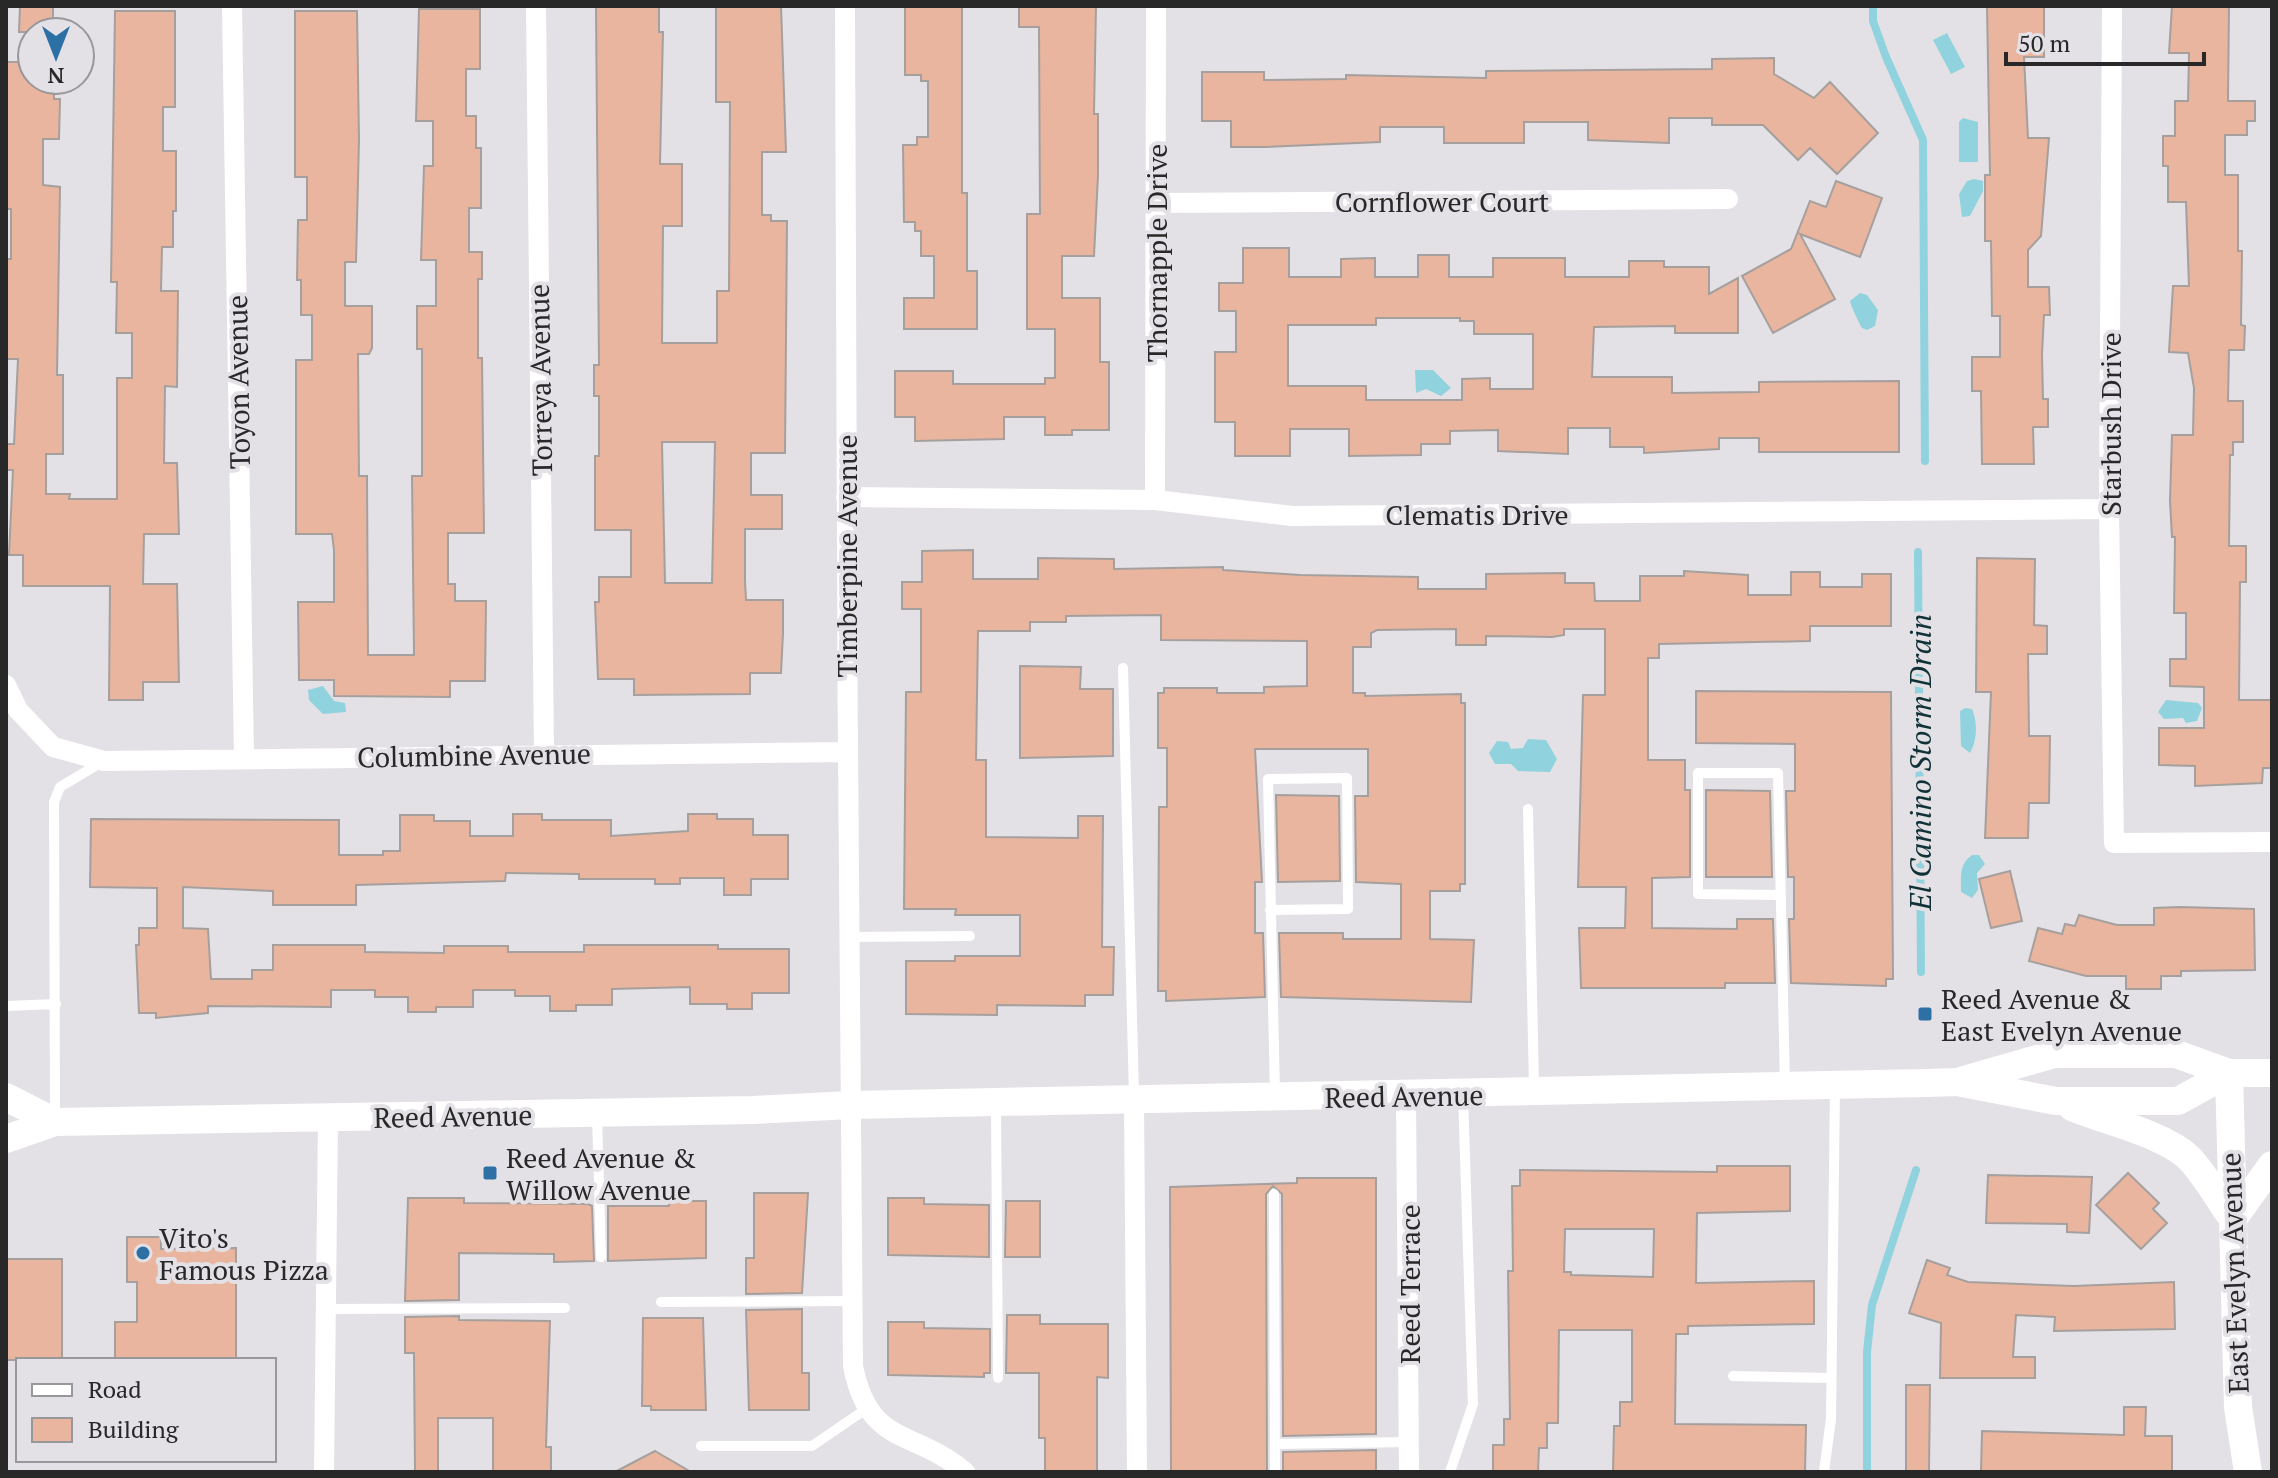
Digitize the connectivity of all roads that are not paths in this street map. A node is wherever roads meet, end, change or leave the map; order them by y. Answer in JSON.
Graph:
{"nodes":[{"id":1,"x":232,"y":6,"type":"edge"},
{"id":2,"x":536,"y":6,"type":"edge"},
{"id":3,"x":845,"y":6,"type":"edge"},
{"id":4,"x":1156,"y":6,"type":"edge"},
{"id":5,"x":2112,"y":6,"type":"edge"},
{"id":6,"x":1728,"y":199,"type":"dead end"},
{"id":7,"x":1157,"y":203,"type":"junction"},
{"id":8,"x":846,"y":497,"type":"junction"},
{"id":9,"x":1155,"y":500,"type":"junction"},
{"id":10,"x":2109,"y":509,"type":"junction"},
{"id":11,"x":1123,"y":668,"type":"dead end"},
{"id":12,"x":6,"y":685,"type":"edge"},
{"id":13,"x":845,"y":752,"type":"junction"},
{"id":14,"x":544,"y":753,"type":"junction"},
{"id":15,"x":244,"y":758,"type":"junction"},
{"id":16,"x":104,"y":761,"type":"junction"},
{"id":17,"x":1528,"y":809,"type":"dead end"},
{"id":18,"x":2272,"y":842,"type":"edge"},
{"id":19,"x":1779,"y":895,"type":"junction"},
{"id":20,"x":1270,"y":910,"type":"junction"},
{"id":21,"x":970,"y":936,"type":"dead end"},
{"id":22,"x":848,"y":937,"type":"junction"},
{"id":23,"x":56,"y":1004,"type":"junction"},
{"id":24,"x":6,"y":1006,"type":"edge"},
{"id":25,"x":2229,"y":1073,"type":"junction"},
{"id":26,"x":2272,"y":1073,"type":"edge"},
{"id":27,"x":1957,"y":1082,"type":"junction"},
{"id":28,"x":1835,"y":1085,"type":"junction"},
{"id":29,"x":1785,"y":1087,"type":"junction"},
{"id":30,"x":1534,"y":1093,"type":"junction"},
{"id":31,"x":1463,"y":1095,"type":"junction"},
{"id":32,"x":1406,"y":1096,"type":"junction"},
{"id":33,"x":6,"y":1097,"type":"edge"},
{"id":34,"x":1275,"y":1099,"type":"junction"},
{"id":35,"x":2056,"y":1101,"type":"junction"},
{"id":36,"x":1134,"y":1102,"type":"junction"},
{"id":37,"x":996,"y":1104,"type":"junction"},
{"id":38,"x":851,"y":1105,"type":"junction"},
{"id":39,"x":597,"y":1113,"type":"junction"},
{"id":40,"x":328,"y":1118,"type":"junction"},
{"id":41,"x":55,"y":1122,"type":"junction"},
{"id":42,"x":6,"y":1139,"type":"edge"},
{"id":43,"x":2272,"y":1165,"type":"edge"},
{"id":44,"x":1274,"y":1194,"type":"dead end"},
{"id":45,"x":2233,"y":1219,"type":"junction"},
{"id":46,"x":601,"y":1257,"type":"dead end"},
{"id":47,"x":852,"y":1301,"type":"junction"},
{"id":48,"x":661,"y":1302,"type":"dead end"},
{"id":49,"x":565,"y":1308,"type":"dead end"},
{"id":50,"x":326,"y":1309,"type":"junction"},
{"id":51,"x":1733,"y":1376,"type":"dead end"},
{"id":52,"x":998,"y":1378,"type":"dead end"},
{"id":53,"x":1831,"y":1378,"type":"junction"},
{"id":54,"x":866,"y":1409,"type":"junction"},
{"id":55,"x":1409,"y":1442,"type":"junction"},
{"id":56,"x":1275,"y":1444,"type":"junction"},
{"id":57,"x":701,"y":1446,"type":"dead end"},
{"id":58,"x":324,"y":1472,"type":"edge"},
{"id":59,"x":965,"y":1472,"type":"edge"},
{"id":60,"x":1137,"y":1472,"type":"edge"},
{"id":61,"x":1275,"y":1472,"type":"edge"},
{"id":62,"x":1409,"y":1472,"type":"edge"},
{"id":63,"x":1450,"y":1472,"type":"edge"},
{"id":64,"x":1824,"y":1472,"type":"edge"},
{"id":65,"x":2248,"y":1472,"type":"edge"}],
"edges":[{"from":1,"to":15,"type":"street","name":"Toyon Avenue"},
{"from":2,"to":14,"type":"street","name":"Torreya Avenue"},
{"from":3,"to":8,"type":"street","name":"Timberpine Avenue"},
{"from":4,"to":7,"type":"street","name":"Thornapple Drive"},
{"from":5,"to":10,"type":"street","name":"Starbush Drive"},
{"from":6,"to":7,"type":"street","name":"Cornflower Court"},
{"from":7,"to":9,"type":"street","name":"Thornapple Drive"},
{"from":8,"to":9,"type":"street","name":"Clematis Drive"},
{"from":8,"to":13,"type":"street","name":"Timberpine Avenue"},
{"from":9,"to":10,"type":"street","name":"Clematis Drive"},
{"from":10,"to":18,"type":"street","name":"Starbush Drive"},
{"from":11,"to":36,"type":"lane"},
{"from":12,"to":16,"type":"street","name":"Columbine Avenue"},
{"from":13,"to":14,"type":"street","name":"Columbine Avenue"},
{"from":13,"to":22,"type":"street","name":"Timberpine Avenue"},
{"from":14,"to":15,"type":"street","name":"Columbine Avenue"},
{"from":15,"to":16,"type":"street","name":"Columbine Avenue"},
{"from":16,"to":23,"type":"lane"},
{"from":17,"to":30,"type":"lane"},
{"from":19,"to":19,"type":"lane"},
{"from":19,"to":29,"type":"lane"},
{"from":20,"to":20,"type":"lane"},
{"from":20,"to":34,"type":"lane"},
{"from":21,"to":22,"type":"lane"},
{"from":22,"to":38,"type":"street","name":"Timberpine Avenue"},
{"from":23,"to":24,"type":"lane"},
{"from":23,"to":41,"type":"lane"},
{"from":25,"to":26,"type":"main road","name":"Reed Avenue"},
{"from":25,"to":27,"type":"main road","name":"Reed Avenue"},
{"from":25,"to":35,"type":"main road","name":"Reed Avenue"},
{"from":25,"to":45,"type":"main road","name":"East Evelyn Avenue"},
{"from":27,"to":28,"type":"main road","name":"Reed Avenue"},
{"from":27,"to":35,"type":"main road","name":"Reed Avenue"},
{"from":28,"to":29,"type":"main road","name":"Reed Avenue"},
{"from":28,"to":53,"type":"lane"},
{"from":29,"to":30,"type":"main road","name":"Reed Avenue"},
{"from":30,"to":31,"type":"main road","name":"Reed Avenue"},
{"from":31,"to":32,"type":"main road","name":"Reed Avenue"},
{"from":31,"to":63,"type":"lane"},
{"from":32,"to":34,"type":"main road","name":"Reed Avenue"},
{"from":32,"to":55,"type":"street","name":"Reed Terrace"},
{"from":33,"to":41,"type":"main road","name":"Reed Avenue"},
{"from":34,"to":36,"type":"main road","name":"Reed Avenue"},
{"from":35,"to":45,"type":"main road"},
{"from":36,"to":37,"type":"main road","name":"Reed Avenue"},
{"from":36,"to":60,"type":"street"},
{"from":37,"to":38,"type":"main road","name":"Reed Avenue"},
{"from":37,"to":52,"type":"lane"},
{"from":38,"to":39,"type":"main road","name":"Reed Avenue"},
{"from":38,"to":47,"type":"street"},
{"from":39,"to":40,"type":"main road","name":"Reed Avenue"},
{"from":39,"to":46,"type":"lane"},
{"from":40,"to":41,"type":"main road","name":"Reed Avenue"},
{"from":40,"to":50,"type":"street"},
{"from":41,"to":42,"type":"main road","name":"Reed Avenue"},
{"from":43,"to":45,"type":"main road"},
{"from":44,"to":56,"type":"lane"},
{"from":45,"to":65,"type":"main road","name":"East Evelyn Avenue"},
{"from":47,"to":48,"type":"lane"},
{"from":47,"to":54,"type":"street"},
{"from":49,"to":50,"type":"lane"},
{"from":50,"to":58,"type":"street"},
{"from":51,"to":53,"type":"lane"},
{"from":53,"to":64,"type":"lane"},
{"from":54,"to":57,"type":"lane"},
{"from":54,"to":59,"type":"street"},
{"from":55,"to":56,"type":"lane"},
{"from":55,"to":62,"type":"street","name":"Reed Terrace"},
{"from":56,"to":61,"type":"lane"}]}
